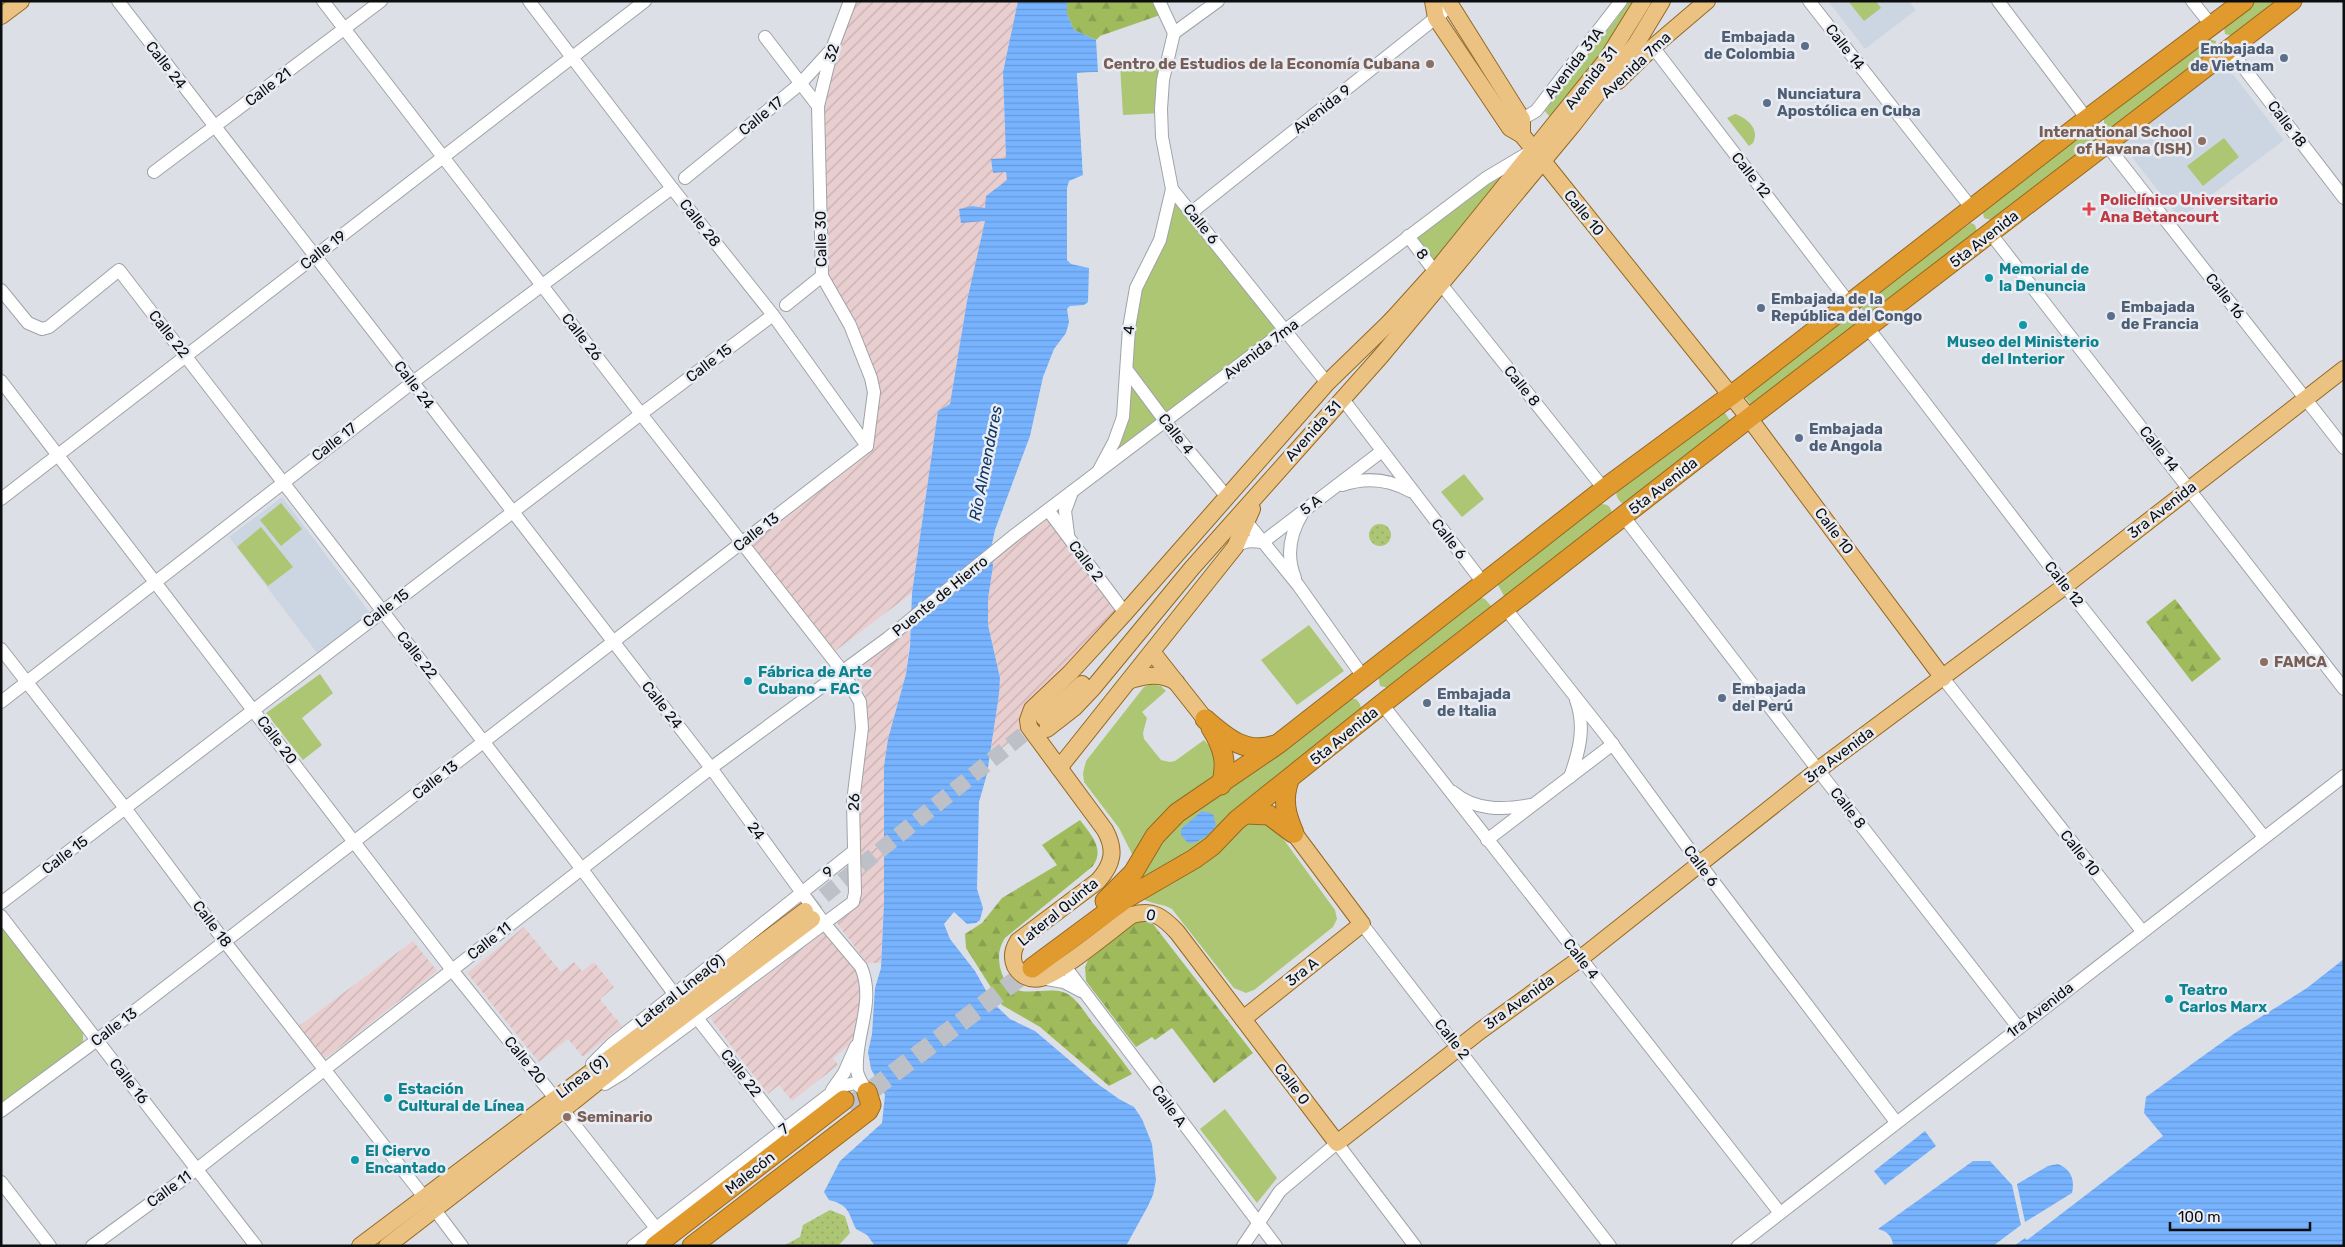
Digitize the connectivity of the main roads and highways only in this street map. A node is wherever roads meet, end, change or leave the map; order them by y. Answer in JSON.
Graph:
{"nodes":[{"id":1,"x":21,"y":1,"type":"edge"},
{"id":2,"x":1433,"y":1,"type":"edge"},
{"id":3,"x":1643,"y":1,"type":"edge"},
{"id":4,"x":1662,"y":1,"type":"edge"},
{"id":5,"x":2244,"y":1,"type":"edge"},
{"id":6,"x":2292,"y":1,"type":"edge"},
{"id":7,"x":1704,"y":3,"type":"edge"},
{"id":8,"x":1450,"y":4,"type":"edge"},
{"id":9,"x":1,"y":16,"type":"edge"},
{"id":10,"x":1636,"y":44,"type":"junction"},
{"id":11,"x":1607,"y":59,"type":"junction"},
{"id":12,"x":1572,"y":126,"type":"junction"},
{"id":13,"x":1522,"y":127,"type":"junction"},
{"id":14,"x":1538,"y":155,"type":"junction"},
{"id":15,"x":1438,"y":278,"type":"junction"},
{"id":16,"x":1396,"y":316,"type":"junction"},
{"id":17,"x":2344,"y":369,"type":"edge"},
{"id":18,"x":1730,"y":394,"type":"junction"},
{"id":19,"x":1749,"y":418,"type":"junction"},
{"id":20,"x":1275,"y":474,"type":"junction"},
{"id":21,"x":1153,"y":653,"type":"junction"},
{"id":22,"x":1943,"y":678,"type":"junction"},
{"id":23,"x":1131,"y":680,"type":"junction"},
{"id":24,"x":1176,"y":682,"type":"junction"},
{"id":25,"x":1205,"y":719,"type":"junction"},
{"id":26,"x":1043,"y":731,"type":"junction"},
{"id":27,"x":1079,"y":744,"type":"junction"},
{"id":28,"x":1278,"y":744,"type":"junction"},
{"id":29,"x":1060,"y":768,"type":"junction"},
{"id":30,"x":1289,"y":780,"type":"junction"},
{"id":31,"x":1070,"y":783,"type":"junction"},
{"id":32,"x":1221,"y":785,"type":"junction"},
{"id":33,"x":1245,"y":814,"type":"junction"},
{"id":34,"x":1294,"y":833,"type":"junction"},
{"id":35,"x":1342,"y":898,"type":"junction"},
{"id":36,"x":814,"y":918,"type":"tunnel mouth"},
{"id":37,"x":1168,"y":923,"type":"joint"},
{"id":38,"x":1362,"y":924,"type":"joint"},
{"id":39,"x":1341,"y":941,"type":"junction"},
{"id":40,"x":1033,"y":969,"type":"junction"},
{"id":41,"x":1226,"y":997,"type":"junction"},
{"id":42,"x":1270,"y":997,"type":"junction"},
{"id":43,"x":1243,"y":1019,"type":"junction"},
{"id":44,"x":867,"y":1092,"type":"road end"},
{"id":45,"x":562,"y":1101,"type":"junction"},
{"id":46,"x":1337,"y":1142,"type":"joint"},
{"id":47,"x":656,"y":1237,"type":"edge"},
{"id":48,"x":360,"y":1246,"type":"edge"},
{"id":49,"x":387,"y":1246,"type":"edge"},
{"id":50,"x":668,"y":1246,"type":"edge"},
{"id":51,"x":692,"y":1246,"type":"edge"}],
"edges":[{"from":1,"to":9,"type":"main road"},
{"from":2,"to":13,"type":"main road","name":"Calle 10"},
{"from":3,"to":11,"type":"main road","name":"Avenida 31"},
{"from":4,"to":10,"type":"main road","name":"Avenida 31"},
{"from":5,"to":18,"type":"highway","name":"5ta Avenida"},
{"from":6,"to":19,"type":"highway","name":"5ta Avenida"},
{"from":7,"to":10,"type":"main road","name":"Avenida 7ma"},
{"from":7,"to":12,"type":"main road","name":"Avenida 7ma"},
{"from":8,"to":13,"type":"main road","name":"Calle 10"},
{"from":10,"to":11,"type":"main road","name":"Avenida 7ma"},
{"from":10,"to":12,"type":"main road","name":"Avenida 31"},
{"from":11,"to":14,"type":"main road","name":"Avenida 31"},
{"from":12,"to":14,"type":"main road","name":"Avenida 31"},
{"from":13,"to":14,"type":"main road","name":"Calle 10"},
{"from":14,"to":15,"type":"main road","name":"Avenida 31"},
{"from":14,"to":18,"type":"main road","name":"Calle 10"},
{"from":15,"to":16,"type":"main road","name":"Avenida 31"},
{"from":15,"to":20,"type":"main road","name":"Avenida 31"},
{"from":16,"to":26,"type":"main road","name":"Avenida 31"},
{"from":16,"to":26,"type":"main road"},
{"from":17,"to":22,"type":"main road","name":"3ra Avenida"},
{"from":18,"to":19,"type":"main road","name":"Calle 10"},
{"from":18,"to":28,"type":"highway","name":"5ta Avenida"},
{"from":19,"to":22,"type":"main road","name":"Calle 10"},
{"from":19,"to":30,"type":"highway","name":"5ta Avenida"},
{"from":20,"to":21,"type":"main road"},
{"from":20,"to":26,"type":"main road","name":"Avenida 31"},
{"from":21,"to":23,"type":"main road"},
{"from":21,"to":24,"type":"main road"},
{"from":22,"to":46,"type":"main road","name":"3ra Avenida"},
{"from":23,"to":24,"type":"main road"},
{"from":23,"to":27,"type":"main road"},
{"from":24,"to":25,"type":"main road"},
{"from":25,"to":28,"type":"highway"},
{"from":25,"to":32,"type":"highway"},
{"from":26,"to":27,"type":"main road"},
{"from":26,"to":29,"type":"main road"},
{"from":27,"to":29,"type":"main road"},
{"from":27,"to":31,"type":"main road"},
{"from":28,"to":32,"type":"highway","name":"5ta Avenida"},
{"from":29,"to":31,"type":"main road"},
{"from":30,"to":33,"type":"highway","name":"5ta Avenida"},
{"from":30,"to":34,"type":"highway"},
{"from":31,"to":40,"type":"main road","name":"Lateral Quinta"},
{"from":32,"to":40,"type":"highway","name":"5ta Avenida"},
{"from":33,"to":34,"type":"highway"},
{"from":33,"to":40,"type":"highway","name":"5ta Avenida"},
{"from":34,"to":35,"type":"main road","name":"Calle 2"},
{"from":35,"to":38,"type":"main road","name":"Calle 2"},
{"from":35,"to":39,"type":"main road"},
{"from":36,"to":45,"type":"main road","name":"Línea (9)"},
{"from":37,"to":40,"type":"main road","name":"0"},
{"from":37,"to":41,"type":"main road","name":"Calle 0"},
{"from":38,"to":39,"type":"main road","name":"3ra A"},
{"from":39,"to":42,"type":"main road","name":"3ra A"},
{"from":41,"to":42,"type":"main road"},
{"from":41,"to":43,"type":"main road","name":"Calle 0"},
{"from":42,"to":43,"type":"main road","name":"3ra A"},
{"from":43,"to":46,"type":"main road","name":"Calle 0"},
{"from":44,"to":51,"type":"highway"},
{"from":45,"to":48,"type":"main road","name":"Línea (9)"},
{"from":45,"to":49,"type":"main road","name":"Línea (9)"},
{"from":47,"to":50,"type":"highway","name":"Malecón"}]}
